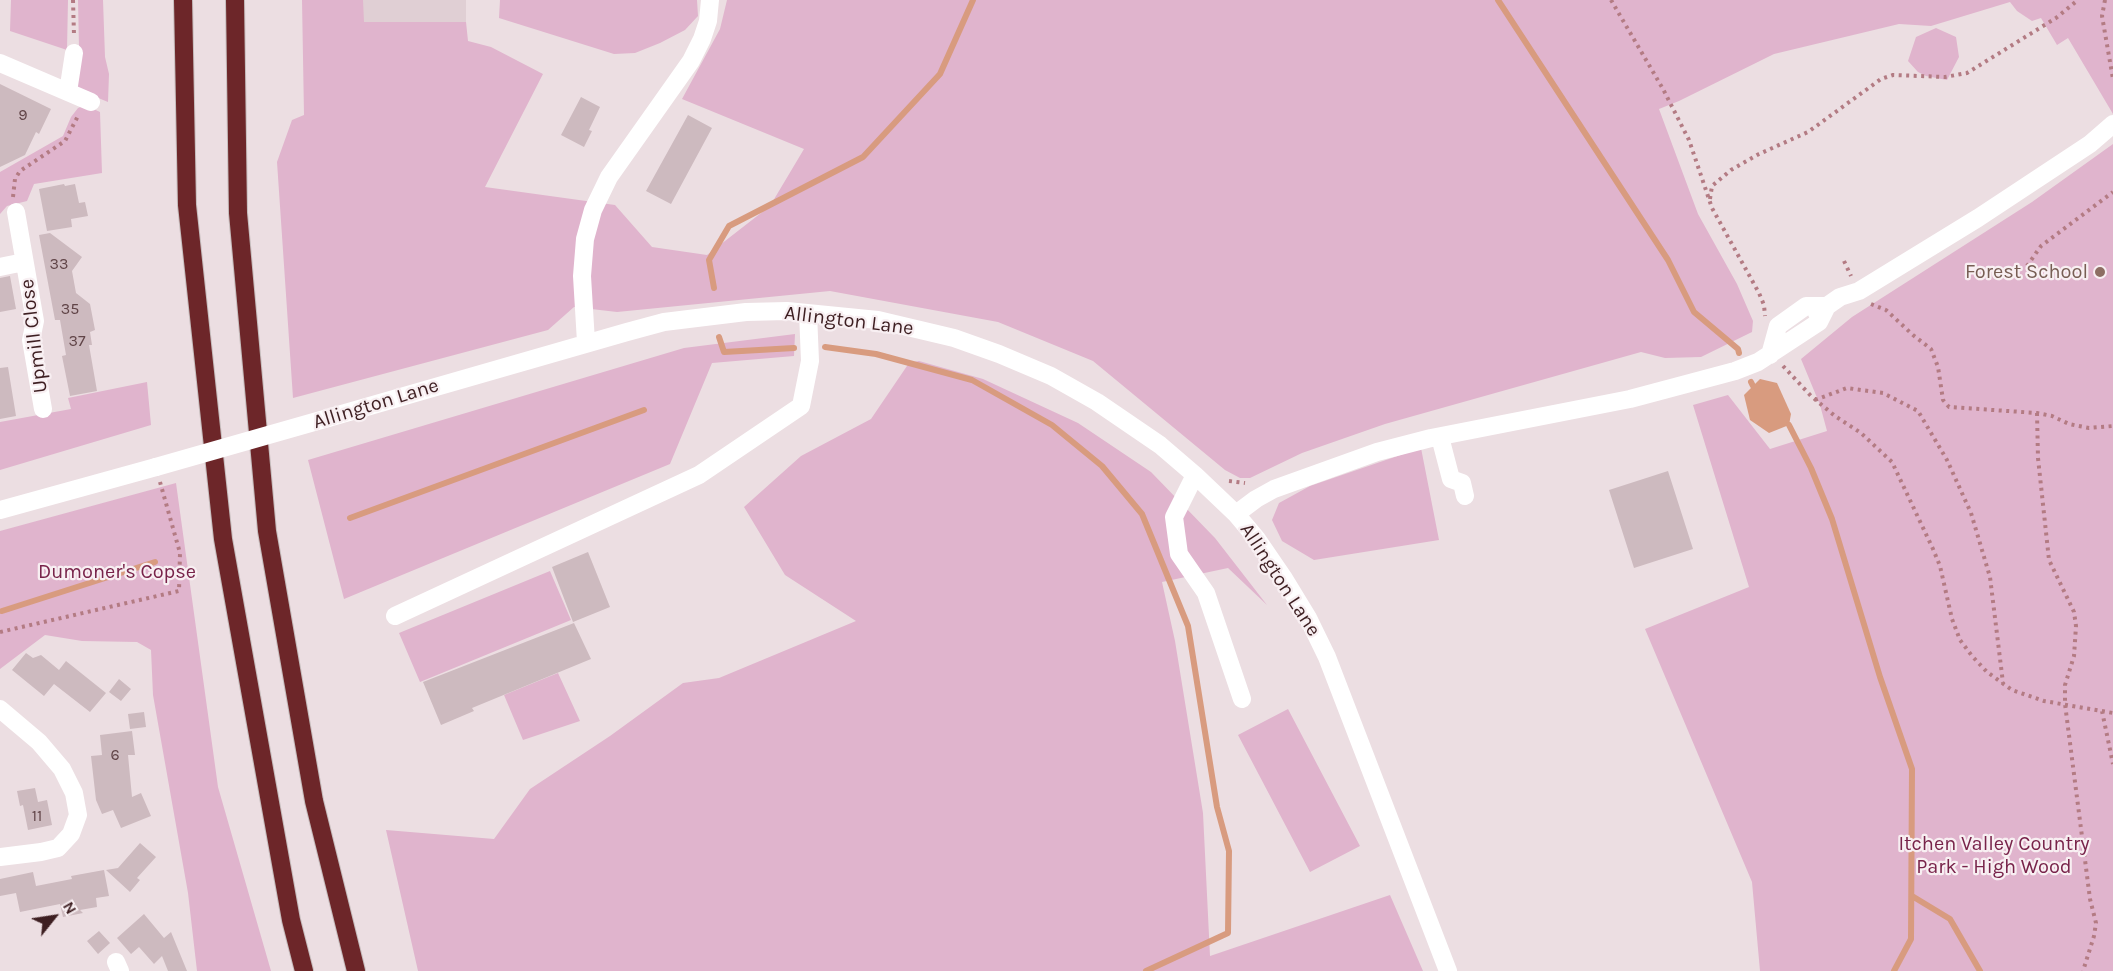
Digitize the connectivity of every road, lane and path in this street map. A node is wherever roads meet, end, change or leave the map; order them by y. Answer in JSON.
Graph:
{"nodes":[{"id":1,"x":73,"y":0,"type":"edge"},
{"id":2,"x":183,"y":0,"type":"edge"},
{"id":3,"x":235,"y":0,"type":"edge"},
{"id":4,"x":710,"y":0,"type":"edge"},
{"id":5,"x":1611,"y":0,"type":"edge"},
{"id":6,"x":2078,"y":0,"type":"edge"},
{"id":7,"x":2105,"y":0,"type":"edge"},
{"id":8,"x":74,"y":53,"type":"joint"},
{"id":9,"x":0,"y":63,"type":"edge"},
{"id":10,"x":2113,"y":79,"type":"edge"},
{"id":11,"x":68,"y":92,"type":"junction"},
{"id":12,"x":88,"y":101,"type":"joint"},
{"id":13,"x":2113,"y":124,"type":"edge"},
{"id":14,"x":2113,"y":192,"type":"edge"},
{"id":15,"x":1710,"y":203,"type":"junction"},
{"id":16,"x":14,"y":206,"type":"joint"},
{"id":17,"x":24,"y":262,"type":"junction"},
{"id":18,"x":2027,"y":266,"type":"dead end"},
{"id":19,"x":0,"y":267,"type":"edge"},
{"id":20,"x":1859,"y":291,"type":"junction"},
{"id":21,"x":808,"y":313,"type":"junction"},
{"id":22,"x":1764,"y":324,"type":"dead end"},
{"id":23,"x":586,"y":342,"type":"junction"},
{"id":24,"x":1770,"y":355,"type":"junction"},
{"id":25,"x":1815,"y":400,"type":"junction"},
{"id":26,"x":43,"y":409,"type":"dead end"},
{"id":27,"x":2037,"y":413,"type":"junction"},
{"id":28,"x":2113,"y":426,"type":"edge"},
{"id":29,"x":1440,"y":436,"type":"junction"},
{"id":30,"x":1196,"y":475,"type":"junction"},
{"id":31,"x":1224,"y":477,"type":"dead end"},
{"id":32,"x":1252,"y":482,"type":"dead end"},
{"id":33,"x":1465,"y":496,"type":"dead end"},
{"id":34,"x":167,"y":504,"type":"dead end"},
{"id":35,"x":0,"y":510,"type":"edge"},
{"id":36,"x":1236,"y":514,"type":"junction"},
{"id":37,"x":395,"y":616,"type":"dead end"},
{"id":38,"x":0,"y":632,"type":"edge"},
{"id":39,"x":2003,"y":684,"type":"junction"},
{"id":40,"x":1242,"y":699,"type":"dead end"},
{"id":41,"x":2065,"y":704,"type":"junction"},
{"id":42,"x":0,"y":709,"type":"edge"},
{"id":43,"x":2102,"y":711,"type":"junction"},
{"id":44,"x":2113,"y":713,"type":"edge"},
{"id":45,"x":2113,"y":764,"type":"edge"},
{"id":46,"x":0,"y":857,"type":"edge"},
{"id":47,"x":304,"y":971,"type":"edge"},
{"id":48,"x":356,"y":971,"type":"edge"},
{"id":49,"x":1448,"y":971,"type":"edge"},
{"id":50,"x":2083,"y":971,"type":"edge"}],
"edges":[{"from":1,"to":8,"type":"path"},
{"from":2,"to":47,"type":"highway"},
{"from":3,"to":48,"type":"highway"},
{"from":4,"to":23,"type":"street"},
{"from":5,"to":15,"type":"path"},
{"from":6,"to":15,"type":"path"},
{"from":7,"to":10,"type":"path"},
{"from":8,"to":11,"type":"street"},
{"from":9,"to":11,"type":"street"},
{"from":11,"to":12,"type":"street"},
{"from":12,"to":16,"type":"path"},
{"from":13,"to":20,"type":"street"},
{"from":14,"to":18,"type":"path"},
{"from":15,"to":22,"type":"path"},
{"from":16,"to":17,"type":"street","name":"Upmill Close"},
{"from":17,"to":19,"type":"street","name":"Upmill Close"},
{"from":17,"to":26,"type":"street","name":"Upmill Close"},
{"from":20,"to":24,"type":"street"},
{"from":20,"to":27,"type":"path"},
{"from":21,"to":23,"type":"street","name":"Allington Lane"},
{"from":21,"to":30,"type":"street","name":"Allington Lane"},
{"from":21,"to":37,"type":"street"},
{"from":23,"to":35,"type":"street","name":"Allington Lane","bridge":true},
{"from":24,"to":25,"type":"path"},
{"from":24,"to":29,"type":"street"},
{"from":25,"to":39,"type":"path"},
{"from":25,"to":39,"type":"path"},
{"from":27,"to":28,"type":"path"},
{"from":27,"to":41,"type":"path"},
{"from":29,"to":33,"type":"street"},
{"from":29,"to":36,"type":"street"},
{"from":30,"to":36,"type":"street","name":"Allington Lane"},
{"from":30,"to":40,"type":"street"},
{"from":31,"to":32,"type":"path"},
{"from":34,"to":38,"type":"path"},
{"from":36,"to":49,"type":"street","name":"Allington Lane"},
{"from":39,"to":41,"type":"path"},
{"from":41,"to":43,"type":"path"},
{"from":41,"to":50,"type":"path"},
{"from":42,"to":46,"type":"street"},
{"from":43,"to":44,"type":"path"},
{"from":43,"to":45,"type":"path"}]}
